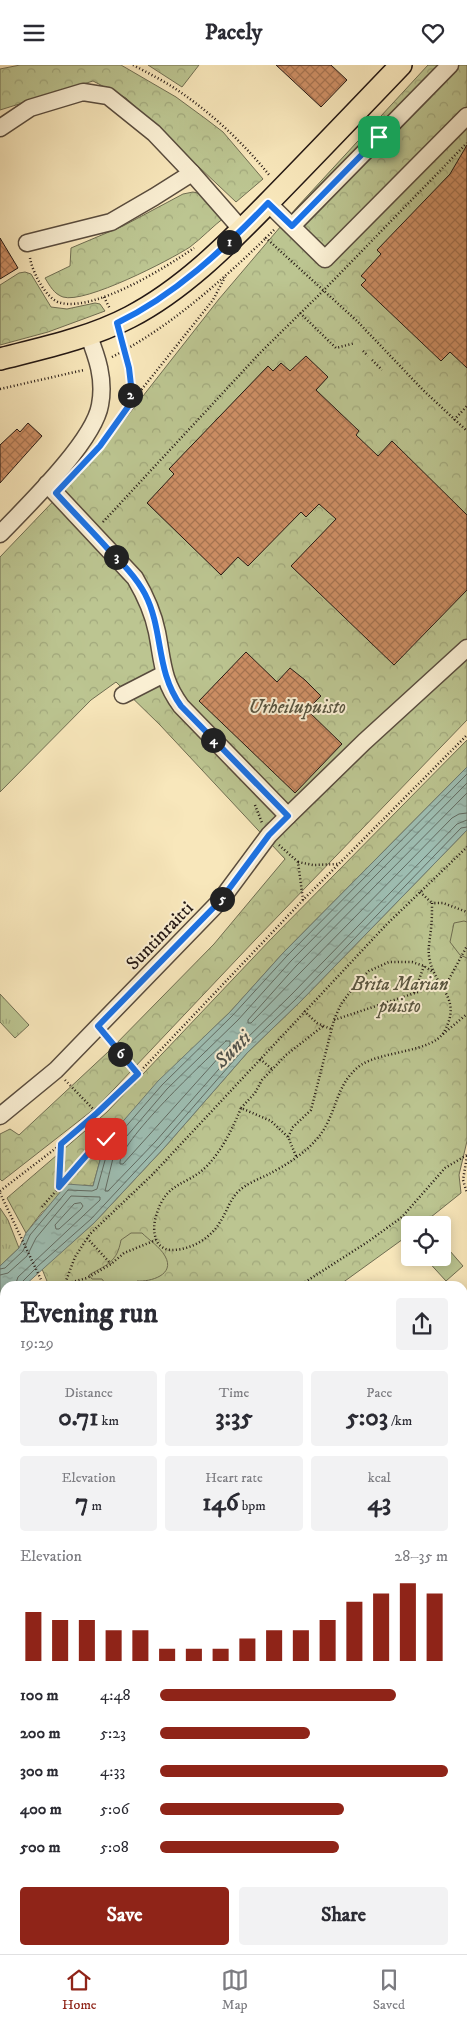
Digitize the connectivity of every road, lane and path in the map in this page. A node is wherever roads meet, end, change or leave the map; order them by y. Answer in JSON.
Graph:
{"nodes":[{"id":1,"x":133,"y":65,"type":"edge"},
{"id":2,"x":401,"y":65,"type":"edge"},
{"id":3,"x":450,"y":65,"type":"edge"},
{"id":4,"x":467,"y":116,"type":"edge"},
{"id":5,"x":0,"y":128,"type":"edge"},
{"id":6,"x":467,"y":143,"type":"edge"},
{"id":7,"x":192,"y":173,"type":"junction"},
{"id":8,"x":275,"y":196,"type":"junction"},
{"id":9,"x":292,"y":226,"type":"junction"},
{"id":10,"x":242,"y":230,"type":"junction"},
{"id":11,"x":27,"y":243,"type":"joint"},
{"id":12,"x":197,"y":247,"type":"dead end"},
{"id":13,"x":225,"y":277,"type":"dead end"},
{"id":14,"x":323,"y":291,"type":"junction"},
{"id":15,"x":104,"y":297,"type":"junction"},
{"id":16,"x":300,"y":313,"type":"junction"},
{"id":17,"x":117,"y":323,"type":"junction"},
{"id":18,"x":88,"y":334,"type":"junction"},
{"id":19,"x":355,"y":343,"type":"dead end"},
{"id":20,"x":363,"y":351,"type":"dead end"},
{"id":21,"x":368,"y":356,"type":"dead end"},
{"id":22,"x":0,"y":359,"type":"edge"},
{"id":23,"x":372,"y":360,"type":"dead end"},
{"id":24,"x":382,"y":370,"type":"dead end"},
{"id":25,"x":130,"y":404,"type":"junction"},
{"id":26,"x":467,"y":406,"type":"edge"},
{"id":27,"x":454,"y":420,"type":"junction"},
{"id":28,"x":467,"y":431,"type":"edge"},
{"id":29,"x":94,"y":453,"type":"dead end"},
{"id":30,"x":47,"y":483,"type":"junction"},
{"id":31,"x":102,"y":523,"type":"dead end"},
{"id":32,"x":0,"y":534,"type":"edge"},
{"id":33,"x":467,"y":648,"type":"edge"},
{"id":34,"x":164,"y":674,"type":"junction"},
{"id":35,"x":123,"y":695,"type":"dead end"},
{"id":36,"x":467,"y":735,"type":"edge"},
{"id":37,"x":288,"y":816,"type":"junction"},
{"id":38,"x":467,"y":847,"type":"edge"},
{"id":39,"x":298,"y":862,"type":"dead end"},
{"id":40,"x":340,"y":865,"type":"junction"},
{"id":41,"x":420,"y":892,"type":"junction"},
{"id":42,"x":432,"y":903,"type":"junction"},
{"id":43,"x":467,"y":912,"type":"edge"},
{"id":44,"x":467,"y":946,"type":"edge"},
{"id":45,"x":424,"y":966,"type":"junction"},
{"id":46,"x":434,"y":973,"type":"junction"},
{"id":47,"x":442,"y":984,"type":"junction"},
{"id":48,"x":414,"y":993,"type":"junction"},
{"id":49,"x":304,"y":1011,"type":"junction"},
{"id":50,"x":467,"y":1014,"type":"edge"},
{"id":51,"x":334,"y":1020,"type":"junction"},
{"id":52,"x":98,"y":1026,"type":"junction"},
{"id":53,"x":323,"y":1026,"type":"junction"},
{"id":54,"x":331,"y":1029,"type":"junction"},
{"id":55,"x":442,"y":1035,"type":"junction"},
{"id":56,"x":260,"y":1059,"type":"junction"},
{"id":57,"x":272,"y":1069,"type":"junction"},
{"id":58,"x":56,"y":1070,"type":"junction"},
{"id":59,"x":138,"y":1074,"type":"junction"},
{"id":60,"x":242,"y":1108,"type":"junction"},
{"id":61,"x":97,"y":1113,"type":"junction"},
{"id":62,"x":0,"y":1116,"type":"edge"},
{"id":63,"x":121,"y":1120,"type":"dead end"},
{"id":64,"x":288,"y":1137,"type":"junction"},
{"id":65,"x":61,"y":1144,"type":"junction"},
{"id":66,"x":467,"y":1155,"type":"edge"},
{"id":67,"x":296,"y":1156,"type":"junction"},
{"id":68,"x":59,"y":1187,"type":"junction"},
{"id":69,"x":0,"y":1192,"type":"edge"},
{"id":70,"x":467,"y":1193,"type":"edge"},
{"id":71,"x":42,"y":1207,"type":"dead end"},
{"id":72,"x":87,"y":1238,"type":"junction"},
{"id":73,"x":156,"y":1240,"type":"junction"},
{"id":74,"x":111,"y":1264,"type":"junction"},
{"id":75,"x":42,"y":1281,"type":"edge"},
{"id":76,"x":66,"y":1281,"type":"edge"},
{"id":77,"x":78,"y":1281,"type":"edge"},
{"id":78,"x":307,"y":1281,"type":"edge"}],
"edges":[{"from":1,"to":8,"type":"path"},
{"from":2,"to":8,"type":"main road"},
{"from":3,"to":9,"type":"street"},
{"from":4,"to":9,"type":"street"},
{"from":5,"to":7,"type":"street"},
{"from":6,"to":14,"type":"path"},
{"from":7,"to":10,"type":"street"},
{"from":7,"to":11,"type":"street"},
{"from":8,"to":9,"type":"street"},
{"from":8,"to":10,"type":"main road"},
{"from":10,"to":17,"type":"main road"},
{"from":11,"to":15,"type":"path"},
{"from":12,"to":15,"type":"path"},
{"from":13,"to":25,"type":"path"},
{"from":14,"to":16,"type":"path"},
{"from":14,"to":27,"type":"path"},
{"from":15,"to":17,"type":"path"},
{"from":16,"to":19,"type":"path"},
{"from":16,"to":31,"type":"path"},
{"from":17,"to":18,"type":"main road"},
{"from":17,"to":25,"type":"path"},
{"from":18,"to":22,"type":"main road"},
{"from":18,"to":30,"type":"street"},
{"from":20,"to":21,"type":"path"},
{"from":23,"to":24,"type":"path"},
{"from":25,"to":29,"type":"path"},
{"from":26,"to":27,"type":"path"},
{"from":27,"to":28,"type":"path"},
{"from":30,"to":32,"type":"street"},
{"from":30,"to":34,"type":"street"},
{"from":33,"to":37,"type":"street","name":"Suntinraitti"},
{"from":34,"to":35,"type":"street"},
{"from":34,"to":37,"type":"street"},
{"from":36,"to":40,"type":"path"},
{"from":37,"to":52,"type":"street","name":"Suntinraitti"},
{"from":38,"to":41,"type":"path"},
{"from":39,"to":40,"type":"path"},
{"from":40,"to":59,"type":"path"},
{"from":41,"to":42,"type":"path"},
{"from":41,"to":49,"type":"path"},
{"from":42,"to":43,"type":"path"},
{"from":42,"to":46,"type":"path"},
{"from":44,"to":47,"type":"path"},
{"from":45,"to":46,"type":"path"},
{"from":45,"to":48,"type":"path"},
{"from":45,"to":51,"type":"path"},
{"from":46,"to":47,"type":"path"},
{"from":47,"to":48,"type":"path"},
{"from":47,"to":55,"type":"path"},
{"from":48,"to":51,"type":"path"},
{"from":49,"to":53,"type":"path"},
{"from":49,"to":56,"type":"path"},
{"from":50,"to":55,"type":"path"},
{"from":51,"to":54,"type":"path"},
{"from":52,"to":58,"type":"street","name":"Suntinraitti"},
{"from":52,"to":59,"type":"path"},
{"from":53,"to":54,"type":"path"},
{"from":53,"to":57,"type":"path"},
{"from":54,"to":64,"type":"path"},
{"from":55,"to":67,"type":"path"},
{"from":56,"to":57,"type":"path"},
{"from":56,"to":72,"type":"path"},
{"from":57,"to":60,"type":"path"},
{"from":58,"to":61,"type":"path"},
{"from":58,"to":62,"type":"street","name":"Suntinraitti"},
{"from":59,"to":61,"type":"path"},
{"from":60,"to":64,"type":"path"},
{"from":60,"to":73,"type":"path"},
{"from":61,"to":65,"type":"path"},
{"from":63,"to":68,"type":"path"},
{"from":64,"to":67,"type":"path"},
{"from":65,"to":68,"type":"path"},
{"from":65,"to":69,"type":"path"},
{"from":66,"to":70,"type":"path"},
{"from":66,"to":78,"type":"path"},
{"from":67,"to":73,"type":"path"},
{"from":68,"to":71,"type":"path"},
{"from":69,"to":75,"type":"path"},
{"from":72,"to":74,"type":"path"},
{"from":72,"to":76,"type":"path"},
{"from":73,"to":74,"type":"path"},
{"from":74,"to":77,"type":"path"}]}
